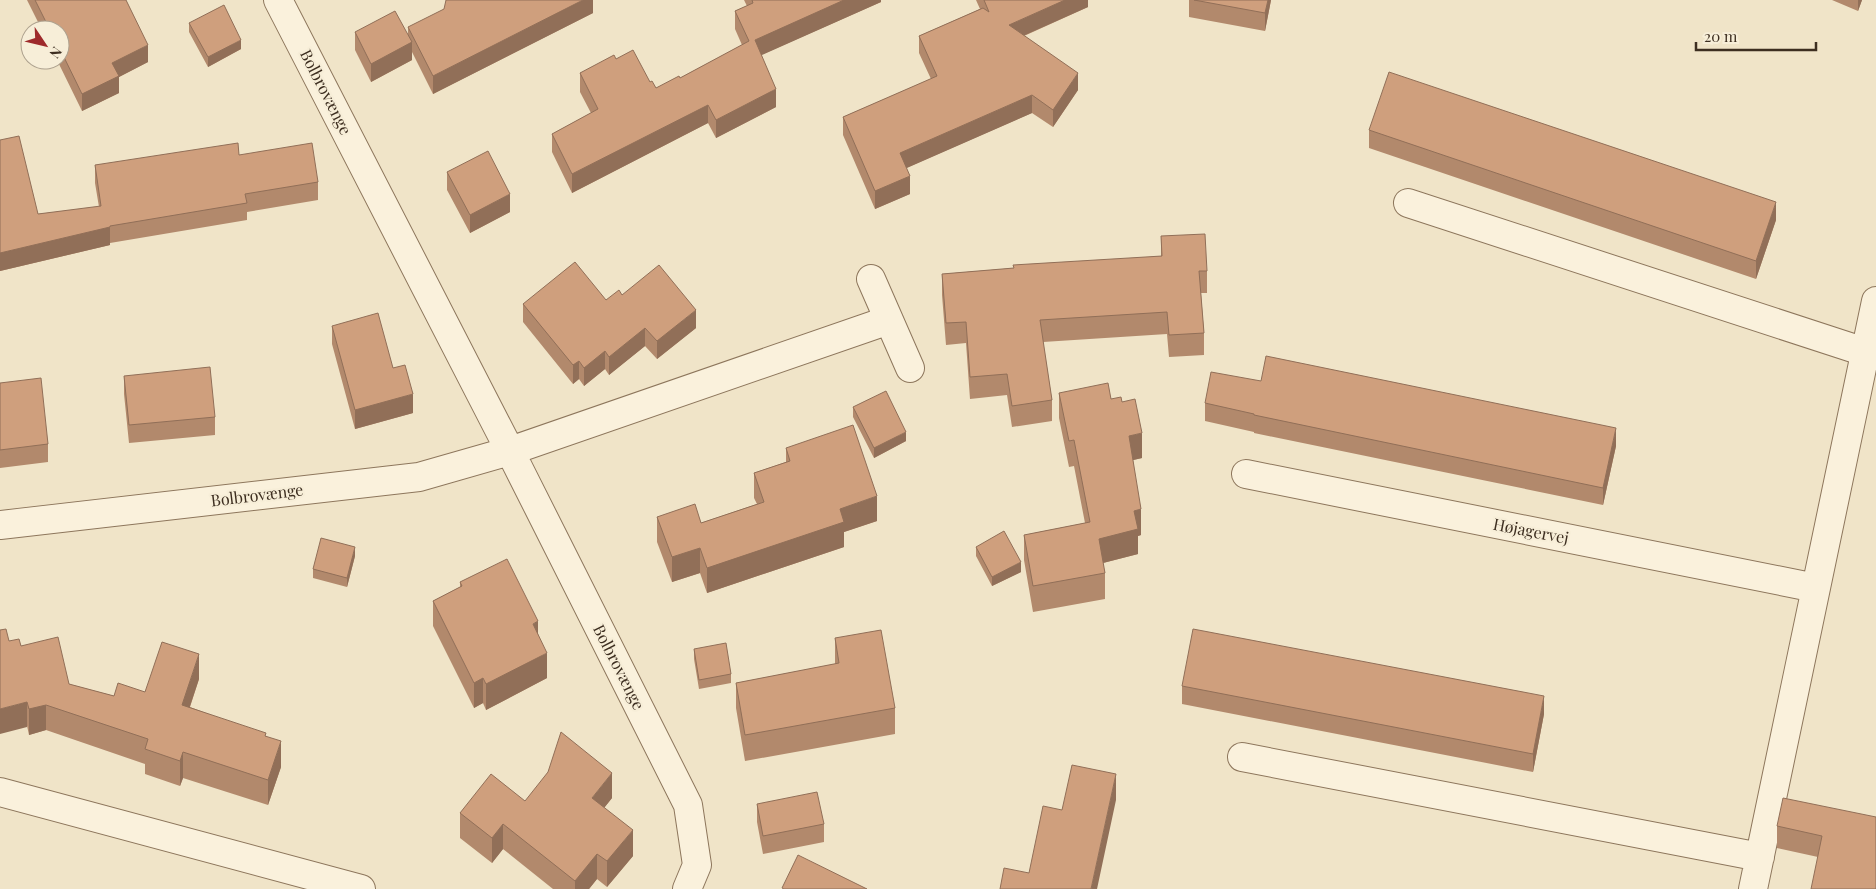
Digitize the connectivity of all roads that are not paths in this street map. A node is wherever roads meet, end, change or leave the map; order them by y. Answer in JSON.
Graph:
{"nodes":[{"id":1,"x":278,"y":0,"type":"edge"},
{"id":2,"x":1408,"y":203,"type":"dead end"},
{"id":3,"x":871,"y":279,"type":"dead end"},
{"id":4,"x":1876,"y":301,"type":"edge"},
{"id":5,"x":889,"y":320,"type":"junction"},
{"id":6,"x":1865,"y":352,"type":"junction"},
{"id":7,"x":910,"y":368,"type":"dead end"},
{"id":8,"x":510,"y":451,"type":"junction"},
{"id":9,"x":1246,"y":474,"type":"dead end"},
{"id":10,"x":0,"y":525,"type":"edge"},
{"id":11,"x":1816,"y":588,"type":"junction"},
{"id":12,"x":1242,"y":757,"type":"dead end"},
{"id":13,"x":0,"y":792,"type":"edge"},
{"id":14,"x":1760,"y":857,"type":"junction"},
{"id":15,"x":361,"y":889,"type":"edge"},
{"id":16,"x":687,"y":889,"type":"edge"},
{"id":17,"x":1753,"y":889,"type":"edge"}],
"edges":[{"from":1,"to":8,"type":"street","name":"Bolbrovænge"},
{"from":2,"to":6,"type":"street"},
{"from":3,"to":5,"type":"street"},
{"from":4,"to":6,"type":"street"},
{"from":5,"to":7,"type":"street"},
{"from":5,"to":8,"type":"street","name":"Bolbrovænge"},
{"from":6,"to":11,"type":"street"},
{"from":8,"to":10,"type":"street","name":"Bolbrovænge"},
{"from":8,"to":16,"type":"street","name":"Bolbrovænge"},
{"from":9,"to":11,"type":"street","name":"Højagervej"},
{"from":11,"to":14,"type":"street"},
{"from":12,"to":14,"type":"street"},
{"from":13,"to":15,"type":"street"},
{"from":14,"to":17,"type":"street"}]}
